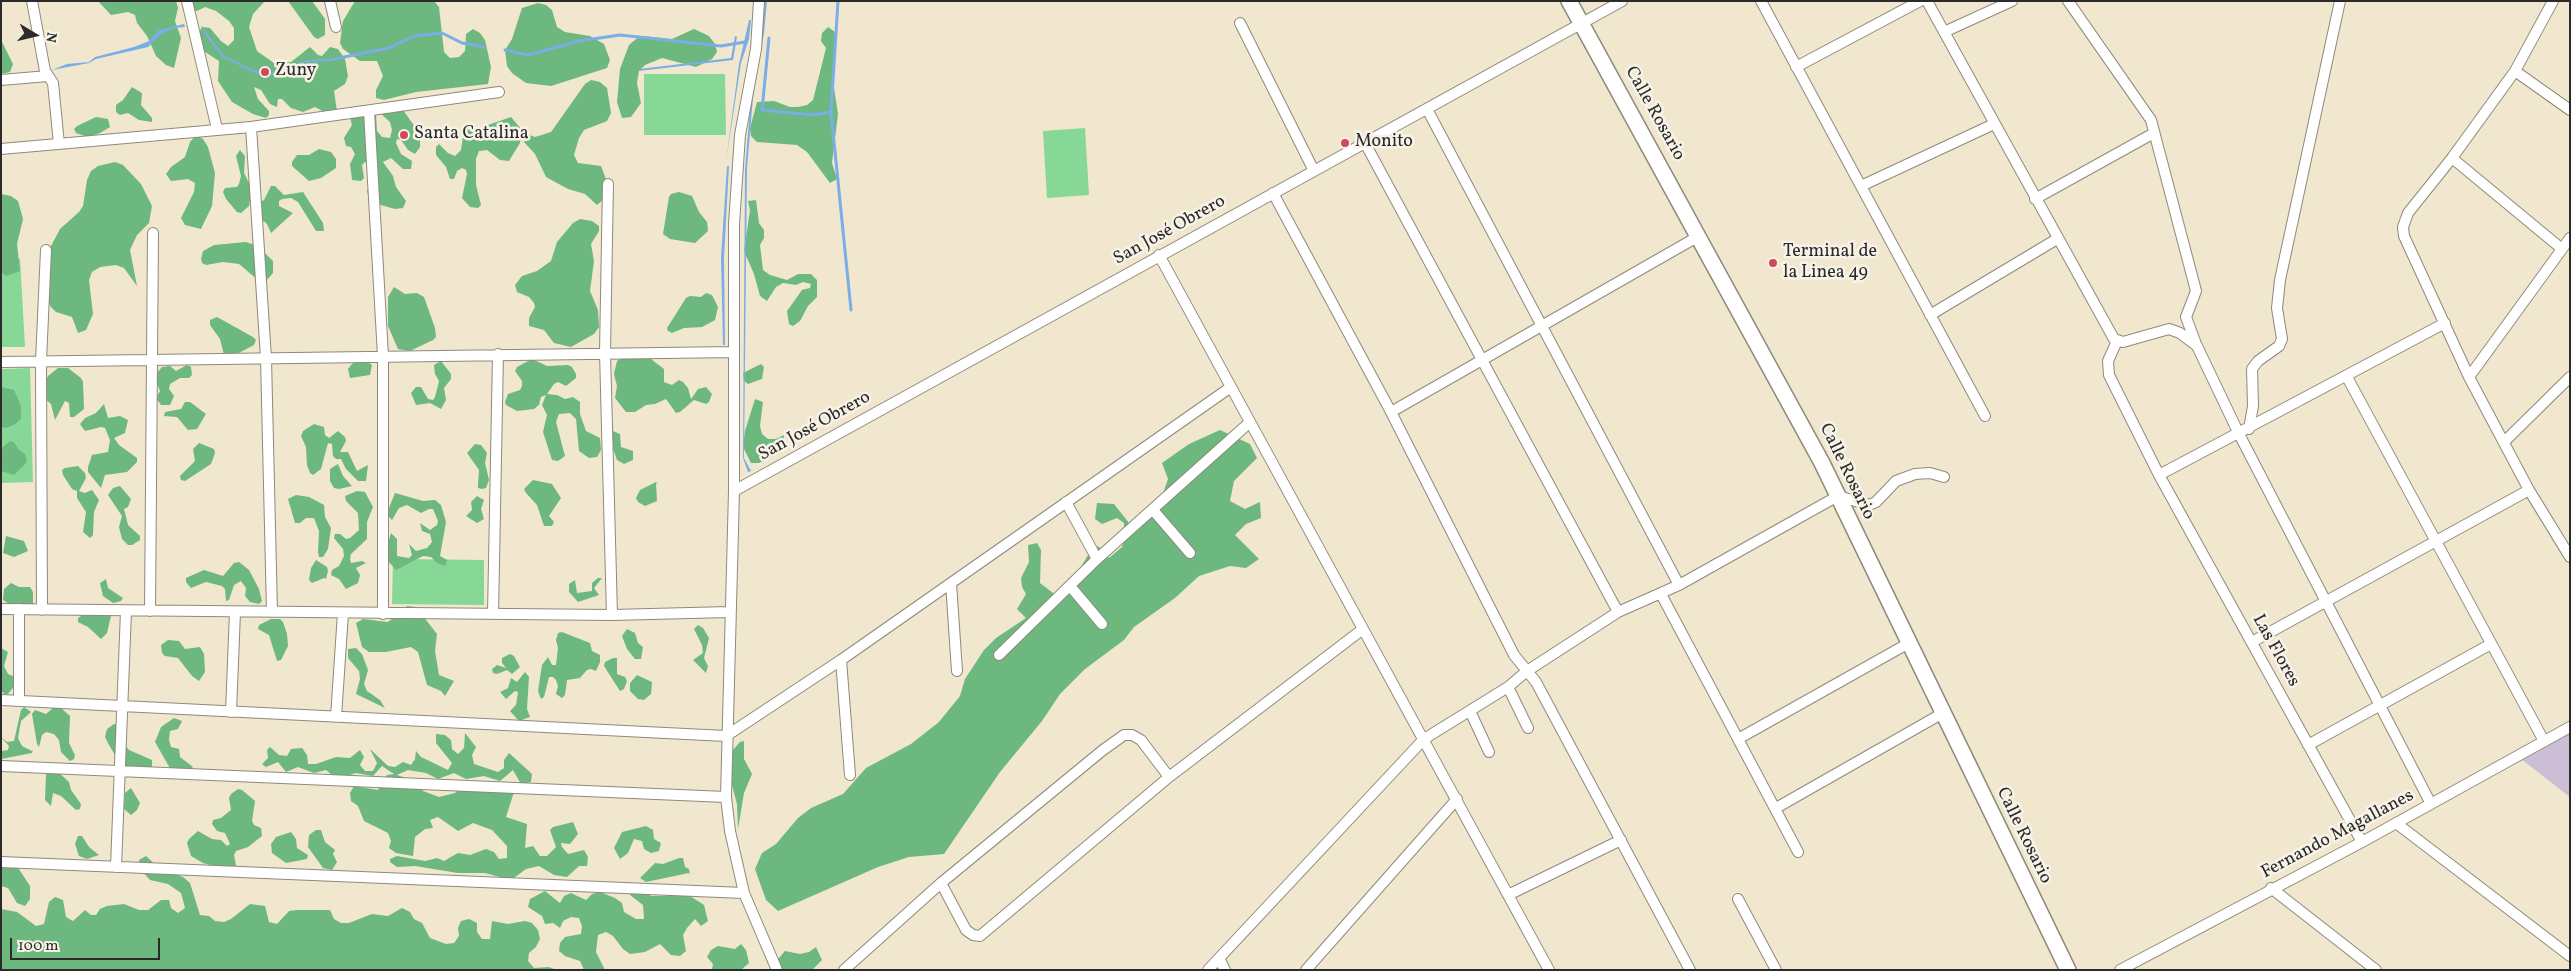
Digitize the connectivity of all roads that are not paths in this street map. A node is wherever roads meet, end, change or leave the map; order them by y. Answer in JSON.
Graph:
{"nodes":[{"id":1,"x":32,"y":1,"type":"edge"},
{"id":2,"x":187,"y":1,"type":"edge"},
{"id":3,"x":330,"y":1,"type":"edge"},
{"id":4,"x":759,"y":1,"type":"edge"},
{"id":5,"x":1569,"y":1,"type":"edge"},
{"id":6,"x":1622,"y":1,"type":"edge"},
{"id":7,"x":1761,"y":1,"type":"edge"},
{"id":8,"x":1920,"y":1,"type":"edge"},
{"id":9,"x":1927,"y":1,"type":"edge"},
{"id":10,"x":2012,"y":1,"type":"edge"},
{"id":11,"x":2068,"y":1,"type":"edge"},
{"id":12,"x":2340,"y":1,"type":"edge"},
{"id":13,"x":2553,"y":1,"type":"edge"},
{"id":14,"x":1240,"y":23,"type":"dead end"},
{"id":15,"x":1582,"y":24,"type":"junction"},
{"id":16,"x":336,"y":27,"type":"dead end"},
{"id":17,"x":1944,"y":32,"type":"junction"},
{"id":18,"x":1796,"y":67,"type":"junction"},
{"id":19,"x":2515,"y":71,"type":"junction"},
{"id":20,"x":48,"y":76,"type":"junction"},
{"id":21,"x":1,"y":80,"type":"edge"},
{"id":22,"x":499,"y":92,"type":"dead end"},
{"id":23,"x":1427,"y":109,"type":"junction"},
{"id":24,"x":2570,"y":110,"type":"edge"},
{"id":25,"x":369,"y":112,"type":"junction"},
{"id":26,"x":1994,"y":124,"type":"junction"},
{"id":27,"x":251,"y":127,"type":"junction"},
{"id":28,"x":216,"y":129,"type":"junction"},
{"id":29,"x":2154,"y":133,"type":"junction"},
{"id":30,"x":1365,"y":143,"type":"junction"},
{"id":31,"x":59,"y":144,"type":"junction"},
{"id":32,"x":1,"y":149,"type":"edge"},
{"id":33,"x":2452,"y":158,"type":"junction"},
{"id":34,"x":1314,"y":171,"type":"junction"},
{"id":35,"x":608,"y":184,"type":"dead end"},
{"id":36,"x":1861,"y":186,"type":"junction"},
{"id":37,"x":1273,"y":193,"type":"junction"},
{"id":38,"x":2035,"y":200,"type":"junction"},
{"id":39,"x":153,"y":233,"type":"dead end"},
{"id":40,"x":1699,"y":236,"type":"junction"},
{"id":41,"x":2570,"y":238,"type":"edge"},
{"id":42,"x":2056,"y":239,"type":"junction"},
{"id":43,"x":2562,"y":249,"type":"junction"},
{"id":44,"x":46,"y":250,"type":"dead end"},
{"id":45,"x":1159,"y":256,"type":"junction"},
{"id":46,"x":1930,"y":315,"type":"junction"},
{"id":47,"x":2445,"y":323,"type":"junction"},
{"id":48,"x":1542,"y":326,"type":"junction"},
{"id":49,"x":2117,"y":341,"type":"junction"},
{"id":50,"x":2197,"y":346,"type":"junction"},
{"id":51,"x":604,"y":352,"type":"junction"},
{"id":52,"x":734,"y":352,"type":"junction"},
{"id":53,"x":498,"y":354,"type":"junction"},
{"id":54,"x":383,"y":356,"type":"junction"},
{"id":55,"x":266,"y":358,"type":"junction"},
{"id":56,"x":151,"y":359,"type":"junction"},
{"id":57,"x":1482,"y":360,"type":"junction"},
{"id":58,"x":40,"y":361,"type":"junction"},
{"id":59,"x":1,"y":362,"type":"edge"},
{"id":60,"x":2347,"y":377,"type":"junction"},
{"id":61,"x":2469,"y":377,"type":"junction"},
{"id":62,"x":2570,"y":377,"type":"edge"},
{"id":63,"x":1231,"y":387,"type":"junction"},
{"id":64,"x":1391,"y":412,"type":"junction"},
{"id":65,"x":1984,"y":416,"type":"dead end"},
{"id":66,"x":1250,"y":422,"type":"junction"},
{"id":67,"x":2249,"y":428,"type":"junction"},
{"id":68,"x":2239,"y":434,"type":"junction"},
{"id":69,"x":2504,"y":442,"type":"junction"},
{"id":70,"x":2159,"y":475,"type":"junction"},
{"id":71,"x":1944,"y":477,"type":"dead end"},
{"id":72,"x":2529,"y":490,"type":"junction"},
{"id":73,"x":734,"y":491,"type":"junction"},
{"id":74,"x":1838,"y":496,"type":"junction"},
{"id":75,"x":1066,"y":502,"type":"junction"},
{"id":76,"x":1153,"y":510,"type":"junction"},
{"id":77,"x":2436,"y":541,"type":"junction"},
{"id":78,"x":2568,"y":552,"type":"edge"},
{"id":79,"x":1190,"y":553,"type":"dead end"},
{"id":80,"x":1097,"y":559,"type":"junction"},
{"id":81,"x":952,"y":583,"type":"junction"},
{"id":82,"x":1679,"y":585,"type":"junction"},
{"id":83,"x":1070,"y":586,"type":"junction"},
{"id":84,"x":1662,"y":594,"type":"junction"},
{"id":85,"x":2327,"y":601,"type":"junction"},
{"id":86,"x":1,"y":609,"type":"edge"},
{"id":87,"x":19,"y":609,"type":"junction"},
{"id":88,"x":42,"y":610,"type":"junction"},
{"id":89,"x":126,"y":611,"type":"junction"},
{"id":90,"x":150,"y":612,"type":"junction"},
{"id":91,"x":235,"y":612,"type":"junction"},
{"id":92,"x":272,"y":612,"type":"junction"},
{"id":93,"x":729,"y":612,"type":"junction"},
{"id":94,"x":1618,"y":612,"type":"junction"},
{"id":95,"x":343,"y":613,"type":"junction"},
{"id":96,"x":383,"y":614,"type":"junction"},
{"id":97,"x":493,"y":614,"type":"junction"},
{"id":98,"x":612,"y":615,"type":"junction"},
{"id":99,"x":1102,"y":624,"type":"dead end"},
{"id":100,"x":1363,"y":629,"type":"junction"},
{"id":101,"x":2252,"y":642,"type":"junction"},
{"id":102,"x":1909,"y":643,"type":"junction"},
{"id":103,"x":2491,"y":644,"type":"junction"},
{"id":104,"x":1000,"y":655,"type":"dead end"},
{"id":105,"x":842,"y":660,"type":"junction"},
{"id":106,"x":958,"y":671,"type":"dead end"},
{"id":107,"x":1527,"y":671,"type":"junction"},
{"id":108,"x":1508,"y":687,"type":"junction"},
{"id":109,"x":1,"y":700,"type":"edge"},
{"id":110,"x":19,"y":700,"type":"junction"},
{"id":111,"x":2381,"y":705,"type":"junction"},
{"id":112,"x":123,"y":706,"type":"junction"},
{"id":113,"x":1470,"y":711,"type":"junction"},
{"id":114,"x":231,"y":712,"type":"junction"},
{"id":115,"x":1943,"y":713,"type":"junction"},
{"id":116,"x":336,"y":717,"type":"junction"},
{"id":117,"x":1528,"y":728,"type":"dead end"},
{"id":118,"x":2570,"y":728,"type":"edge"},
{"id":119,"x":726,"y":736,"type":"junction"},
{"id":120,"x":1424,"y":739,"type":"junction"},
{"id":121,"x":1738,"y":739,"type":"junction"},
{"id":122,"x":2544,"y":741,"type":"junction"},
{"id":123,"x":2308,"y":744,"type":"junction"},
{"id":124,"x":1489,"y":752,"type":"dead end"},
{"id":125,"x":1,"y":766,"type":"edge"},
{"id":126,"x":120,"y":772,"type":"junction"},
{"id":127,"x":850,"y":775,"type":"dead end"},
{"id":128,"x":1169,"y":777,"type":"junction"},
{"id":129,"x":726,"y":797,"type":"junction"},
{"id":130,"x":1457,"y":799,"type":"junction"},
{"id":131,"x":2431,"y":804,"type":"junction"},
{"id":132,"x":1776,"y":808,"type":"junction"},
{"id":133,"x":2396,"y":823,"type":"junction"},
{"id":134,"x":1621,"y":840,"type":"junction"},
{"id":135,"x":2362,"y":842,"type":"junction"},
{"id":136,"x":1798,"y":852,"type":"dead end"},
{"id":137,"x":1,"y":862,"type":"edge"},
{"id":138,"x":116,"y":867,"type":"junction"},
{"id":139,"x":941,"y":883,"type":"junction"},
{"id":140,"x":2271,"y":888,"type":"junction"},
{"id":141,"x":744,"y":894,"type":"junction"},
{"id":142,"x":1508,"y":895,"type":"junction"},
{"id":143,"x":1738,"y":899,"type":"dead end"},
{"id":144,"x":2570,"y":956,"type":"edge"},
{"id":145,"x":1219,"y":958,"type":"junction"},
{"id":146,"x":778,"y":970,"type":"edge"},
{"id":147,"x":844,"y":970,"type":"edge"},
{"id":148,"x":1208,"y":970,"type":"edge"},
{"id":149,"x":1225,"y":970,"type":"edge"},
{"id":150,"x":1306,"y":970,"type":"edge"},
{"id":151,"x":1549,"y":970,"type":"edge"},
{"id":152,"x":1690,"y":970,"type":"edge"},
{"id":153,"x":1776,"y":970,"type":"edge"},
{"id":154,"x":2068,"y":970,"type":"edge"},
{"id":155,"x":2120,"y":970,"type":"edge"},
{"id":156,"x":2376,"y":970,"type":"edge"}],
"edges":[{"from":1,"to":20,"type":"street"},
{"from":2,"to":28,"type":"street"},
{"from":3,"to":16,"type":"street"},
{"from":4,"to":52,"type":"street"},
{"from":5,"to":15,"type":"main road","name":"Calle Rosario"},
{"from":6,"to":15,"type":"street","name":"San José Obrero"},
{"from":7,"to":18,"type":"street"},
{"from":8,"to":18,"type":"street"},
{"from":9,"to":17,"type":"street"},
{"from":10,"to":17,"type":"street"},
{"from":11,"to":29,"type":"street"},
{"from":12,"to":67,"type":"street"},
{"from":13,"to":19,"type":"street"},
{"from":14,"to":34,"type":"street"},
{"from":15,"to":23,"type":"street","name":"San José Obrero"},
{"from":15,"to":40,"type":"main road","name":"Calle Rosario"},
{"from":17,"to":26,"type":"street"},
{"from":18,"to":36,"type":"street"},
{"from":19,"to":24,"type":"street"},
{"from":19,"to":33,"type":"street"},
{"from":20,"to":21,"type":"street"},
{"from":20,"to":31,"type":"street"},
{"from":22,"to":25,"type":"street"},
{"from":23,"to":30,"type":"street","name":"San José Obrero"},
{"from":23,"to":48,"type":"street"},
{"from":25,"to":27,"type":"street"},
{"from":25,"to":54,"type":"street"},
{"from":26,"to":36,"type":"street"},
{"from":26,"to":38,"type":"street"},
{"from":27,"to":28,"type":"street"},
{"from":27,"to":55,"type":"street"},
{"from":28,"to":31,"type":"street"},
{"from":29,"to":38,"type":"street"},
{"from":29,"to":50,"type":"street"},
{"from":30,"to":34,"type":"street","name":"San José Obrero"},
{"from":30,"to":57,"type":"street"},
{"from":31,"to":32,"type":"street"},
{"from":33,"to":43,"type":"street"},
{"from":33,"to":47,"type":"street"},
{"from":34,"to":37,"type":"street","name":"San José Obrero"},
{"from":35,"to":51,"type":"street"},
{"from":36,"to":46,"type":"street"},
{"from":37,"to":45,"type":"street","name":"San José Obrero"},
{"from":37,"to":64,"type":"street"},
{"from":38,"to":42,"type":"street"},
{"from":39,"to":56,"type":"street"},
{"from":40,"to":48,"type":"street"},
{"from":40,"to":74,"type":"main road","name":"Calle Rosario"},
{"from":41,"to":43,"type":"street"},
{"from":42,"to":46,"type":"street"},
{"from":42,"to":49,"type":"street"},
{"from":43,"to":61,"type":"street"},
{"from":44,"to":58,"type":"street"},
{"from":45,"to":63,"type":"street"},
{"from":45,"to":73,"type":"street","name":"San José Obrero"},
{"from":46,"to":65,"type":"street"},
{"from":47,"to":60,"type":"street"},
{"from":47,"to":61,"type":"street"},
{"from":48,"to":57,"type":"street"},
{"from":48,"to":82,"type":"street"},
{"from":49,"to":50,"type":"street"},
{"from":49,"to":70,"type":"street","name":"Las Flores"},
{"from":50,"to":68,"type":"street"},
{"from":51,"to":52,"type":"street"},
{"from":51,"to":53,"type":"street"},
{"from":51,"to":98,"type":"street"},
{"from":52,"to":73,"type":"street"},
{"from":53,"to":54,"type":"street"},
{"from":53,"to":97,"type":"street"},
{"from":54,"to":55,"type":"street"},
{"from":54,"to":96,"type":"street"},
{"from":55,"to":56,"type":"street"},
{"from":55,"to":92,"type":"street"},
{"from":56,"to":58,"type":"street"},
{"from":56,"to":90,"type":"street"},
{"from":57,"to":64,"type":"street"},
{"from":57,"to":94,"type":"street"},
{"from":58,"to":59,"type":"street"},
{"from":58,"to":88,"type":"street"},
{"from":60,"to":67,"type":"street"},
{"from":60,"to":77,"type":"street"},
{"from":61,"to":69,"type":"street"},
{"from":62,"to":69,"type":"street"},
{"from":63,"to":66,"type":"street"},
{"from":63,"to":75,"type":"street"},
{"from":64,"to":107,"type":"street"},
{"from":66,"to":76,"type":"street"},
{"from":66,"to":100,"type":"street"},
{"from":67,"to":68,"type":"street"},
{"from":68,"to":70,"type":"street"},
{"from":68,"to":85,"type":"street"},
{"from":69,"to":72,"type":"street"},
{"from":70,"to":101,"type":"street","name":"Las Flores"},
{"from":71,"to":74,"type":"street"},
{"from":72,"to":77,"type":"street"},
{"from":72,"to":78,"type":"street"},
{"from":73,"to":93,"type":"street"},
{"from":74,"to":82,"type":"street"},
{"from":74,"to":102,"type":"main road","name":"Calle Rosario"},
{"from":75,"to":80,"type":"street"},
{"from":75,"to":81,"type":"street"},
{"from":76,"to":79,"type":"street"},
{"from":76,"to":80,"type":"street"},
{"from":77,"to":85,"type":"street"},
{"from":77,"to":103,"type":"street"},
{"from":80,"to":83,"type":"street"},
{"from":81,"to":105,"type":"street"},
{"from":81,"to":106,"type":"street"},
{"from":82,"to":84,"type":"street"},
{"from":83,"to":99,"type":"street"},
{"from":83,"to":104,"type":"street"},
{"from":84,"to":94,"type":"street"},
{"from":84,"to":121,"type":"street"},
{"from":85,"to":101,"type":"street"},
{"from":85,"to":111,"type":"street"},
{"from":86,"to":87,"type":"street"},
{"from":87,"to":88,"type":"street"},
{"from":87,"to":110,"type":"street"},
{"from":88,"to":89,"type":"street"},
{"from":89,"to":90,"type":"street"},
{"from":89,"to":112,"type":"street"},
{"from":90,"to":91,"type":"street"},
{"from":91,"to":92,"type":"street"},
{"from":91,"to":114,"type":"street"},
{"from":92,"to":95,"type":"street"},
{"from":93,"to":98,"type":"street"},
{"from":93,"to":119,"type":"street"},
{"from":94,"to":107,"type":"street"},
{"from":95,"to":96,"type":"street"},
{"from":95,"to":116,"type":"street"},
{"from":96,"to":97,"type":"street"},
{"from":97,"to":98,"type":"street"},
{"from":100,"to":120,"type":"street"},
{"from":100,"to":128,"type":"street"},
{"from":101,"to":123,"type":"street","name":"Las Flores"},
{"from":102,"to":115,"type":"main road","name":"Calle Rosario"},
{"from":102,"to":121,"type":"street"},
{"from":103,"to":111,"type":"street"},
{"from":103,"to":122,"type":"street"},
{"from":105,"to":119,"type":"street"},
{"from":105,"to":127,"type":"street"},
{"from":107,"to":108,"type":"street"},
{"from":107,"to":134,"type":"street"},
{"from":108,"to":113,"type":"street"},
{"from":108,"to":117,"type":"street"},
{"from":109,"to":110,"type":"street"},
{"from":110,"to":112,"type":"street"},
{"from":111,"to":123,"type":"street"},
{"from":111,"to":131,"type":"street"},
{"from":112,"to":114,"type":"street"},
{"from":112,"to":126,"type":"street"},
{"from":113,"to":120,"type":"street"},
{"from":113,"to":124,"type":"street"},
{"from":114,"to":116,"type":"street"},
{"from":115,"to":132,"type":"street"},
{"from":115,"to":154,"type":"main road","name":"Calle Rosario"},
{"from":116,"to":119,"type":"street"},
{"from":118,"to":122,"type":"street","name":"Fernando Magallanes"},
{"from":119,"to":129,"type":"street"},
{"from":120,"to":130,"type":"street"},
{"from":120,"to":145,"type":"street"},
{"from":121,"to":132,"type":"street"},
{"from":122,"to":131,"type":"street","name":"Fernando Magallanes"},
{"from":123,"to":135,"type":"street","name":"Las Flores"},
{"from":125,"to":126,"type":"street"},
{"from":126,"to":129,"type":"street"},
{"from":126,"to":138,"type":"street"},
{"from":128,"to":139,"type":"street"},
{"from":128,"to":139,"type":"street"},
{"from":129,"to":141,"type":"street"},
{"from":130,"to":142,"type":"street"},
{"from":130,"to":150,"type":"street"},
{"from":131,"to":133,"type":"street","name":"Fernando Magallanes"},
{"from":132,"to":136,"type":"street"},
{"from":133,"to":135,"type":"street","name":"Fernando Magallanes"},
{"from":133,"to":144,"type":"street"},
{"from":134,"to":142,"type":"street"},
{"from":134,"to":152,"type":"street"},
{"from":135,"to":140,"type":"street","name":"Fernando Magallanes"},
{"from":137,"to":138,"type":"street"},
{"from":138,"to":141,"type":"street"},
{"from":139,"to":147,"type":"street"},
{"from":140,"to":155,"type":"street","name":"Fernando Magallanes"},
{"from":140,"to":156,"type":"street"},
{"from":141,"to":146,"type":"street"},
{"from":142,"to":151,"type":"street"},
{"from":143,"to":153,"type":"street"},
{"from":145,"to":148,"type":"street"},
{"from":145,"to":149,"type":"street"}]}
